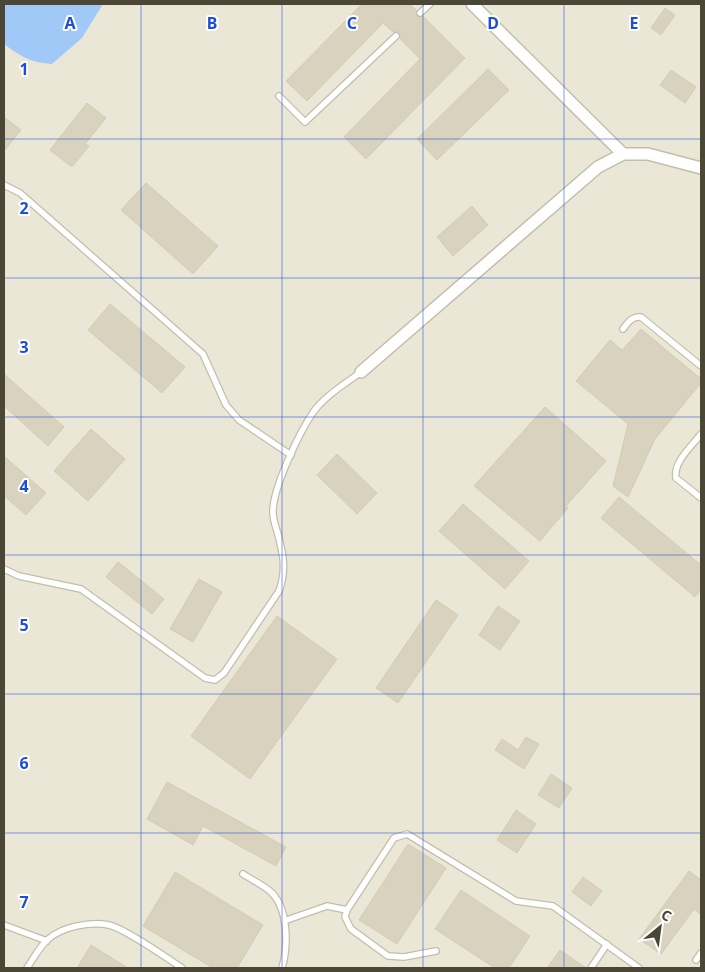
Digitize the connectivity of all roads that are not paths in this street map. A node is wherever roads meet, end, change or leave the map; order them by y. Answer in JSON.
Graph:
{"nodes":[{"id":1,"x":430,"y":4,"type":"edge"},
{"id":2,"x":472,"y":4,"type":"edge"},
{"id":3,"x":420,"y":13,"type":"dead end"},
{"id":4,"x":396,"y":36,"type":"dead end"},
{"id":5,"x":279,"y":96,"type":"dead end"},
{"id":6,"x":623,"y":154,"type":"junction"},
{"id":7,"x":701,"y":168,"type":"edge"},
{"id":8,"x":4,"y":185,"type":"edge"},
{"id":9,"x":623,"y":329,"type":"dead end"},
{"id":10,"x":701,"y":366,"type":"edge"},
{"id":11,"x":361,"y":372,"type":"joint"},
{"id":12,"x":701,"y":434,"type":"edge"},
{"id":13,"x":291,"y":455,"type":"junction"},
{"id":14,"x":701,"y":498,"type":"edge"},
{"id":15,"x":4,"y":569,"type":"edge"},
{"id":16,"x":243,"y":874,"type":"dead end"},
{"id":17,"x":346,"y":910,"type":"junction"},
{"id":18,"x":284,"y":921,"type":"junction"},
{"id":19,"x":4,"y":925,"type":"edge"},
{"id":20,"x":47,"y":941,"type":"junction"},
{"id":21,"x":607,"y":944,"type":"junction"},
{"id":22,"x":436,"y":951,"type":"dead end"},
{"id":23,"x":701,"y":953,"type":"edge"},
{"id":24,"x":696,"y":960,"type":"dead end"},
{"id":25,"x":27,"y":968,"type":"edge"},
{"id":26,"x":182,"y":968,"type":"edge"},
{"id":27,"x":282,"y":968,"type":"edge"},
{"id":28,"x":591,"y":968,"type":"edge"},
{"id":29,"x":639,"y":968,"type":"edge"}],
"edges":[{"from":1,"to":3,"type":"lane"},
{"from":2,"to":6,"type":"street"},
{"from":4,"to":5,"type":"lane"},
{"from":6,"to":7,"type":"street"},
{"from":6,"to":11,"type":"street"},
{"from":8,"to":13,"type":"lane"},
{"from":9,"to":10,"type":"lane"},
{"from":11,"to":13,"type":"lane"},
{"from":12,"to":14,"type":"lane"},
{"from":13,"to":15,"type":"lane"},
{"from":16,"to":18,"type":"lane"},
{"from":17,"to":18,"type":"lane"},
{"from":17,"to":21,"type":"lane"},
{"from":17,"to":22,"type":"lane"},
{"from":18,"to":27,"type":"lane"},
{"from":19,"to":20,"type":"lane"},
{"from":20,"to":25,"type":"lane"},
{"from":20,"to":26,"type":"lane"},
{"from":21,"to":28,"type":"lane"},
{"from":21,"to":29,"type":"lane"},
{"from":23,"to":24,"type":"lane"}]}
